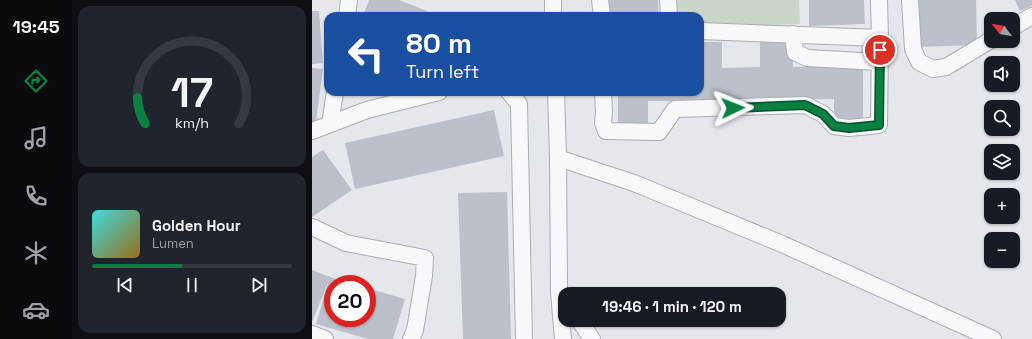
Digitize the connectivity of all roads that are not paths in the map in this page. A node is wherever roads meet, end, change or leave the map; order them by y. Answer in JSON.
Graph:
{"nodes":[{"id":1,"x":349,"y":0,"type":"edge"},
{"id":2,"x":553,"y":0,"type":"edge"},
{"id":3,"x":600,"y":0,"type":"edge"},
{"id":4,"x":668,"y":0,"type":"edge"},
{"id":5,"x":879,"y":0,"type":"edge"},
{"id":6,"x":910,"y":0,"type":"edge"},
{"id":7,"x":348,"y":12,"type":"edge"},
{"id":8,"x":553,"y":12,"type":"edge"},
{"id":9,"x":602,"y":12,"type":"edge"},
{"id":10,"x":669,"y":12,"type":"edge"},
{"id":11,"x":1032,"y":16,"type":"edge"},
{"id":12,"x":1020,"y":23,"type":"edge"},
{"id":13,"x":704,"y":31,"type":"edge"},
{"id":14,"x":793,"y":34,"type":"junction"},
{"id":15,"x":880,"y":38,"type":"junction"},
{"id":16,"x":984,"y":44,"type":"edge"},
{"id":17,"x":879,"y":62,"type":"junction"},
{"id":18,"x":334,"y":96,"type":"edge"},
{"id":19,"x":423,"y":96,"type":"edge"},
{"id":20,"x":512,"y":96,"type":"edge"},
{"id":21,"x":556,"y":96,"type":"edge"},
{"id":22,"x":603,"y":96,"type":"edge"},
{"id":23,"x":330,"y":124,"type":"junction"},
{"id":24,"x":312,"y":132,"type":"edge"},
{"id":25,"x":558,"y":158,"type":"junction"},
{"id":26,"x":312,"y":227,"type":"edge"},
{"id":27,"x":562,"y":287,"type":"edge"},
{"id":28,"x":563,"y":327,"type":"edge"},
{"id":29,"x":583,"y":327,"type":"edge"},
{"id":30,"x":312,"y":334,"type":"edge"},
{"id":31,"x":325,"y":339,"type":"edge"},
{"id":32,"x":411,"y":339,"type":"edge"},
{"id":33,"x":524,"y":339,"type":"edge"},
{"id":34,"x":563,"y":339,"type":"edge"},
{"id":35,"x":592,"y":339,"type":"edge"},
{"id":36,"x":993,"y":339,"type":"edge"}],
"edges":[{"from":1,"to":7,"type":"street"},
{"from":2,"to":8,"type":"street"},
{"from":3,"to":9,"type":"street"},
{"from":4,"to":10,"type":"street"},
{"from":5,"to":15,"type":"street"},
{"from":6,"to":16,"type":"street"},
{"from":11,"to":12,"type":"street"},
{"from":13,"to":14,"type":"street"},
{"from":14,"to":15,"type":"street"},
{"from":14,"to":17,"type":"street"},
{"from":15,"to":17,"type":"street"},
{"from":17,"to":22,"type":"street"},
{"from":18,"to":23,"type":"street"},
{"from":19,"to":23,"type":"street"},
{"from":20,"to":33,"type":"street"},
{"from":21,"to":25,"type":"street"},
{"from":23,"to":24,"type":"street"},
{"from":25,"to":27,"type":"street"},
{"from":25,"to":36,"type":"street"},
{"from":26,"to":32,"type":"street"},
{"from":28,"to":34,"type":"street"},
{"from":29,"to":35,"type":"street"},
{"from":30,"to":31,"type":"street"}]}
